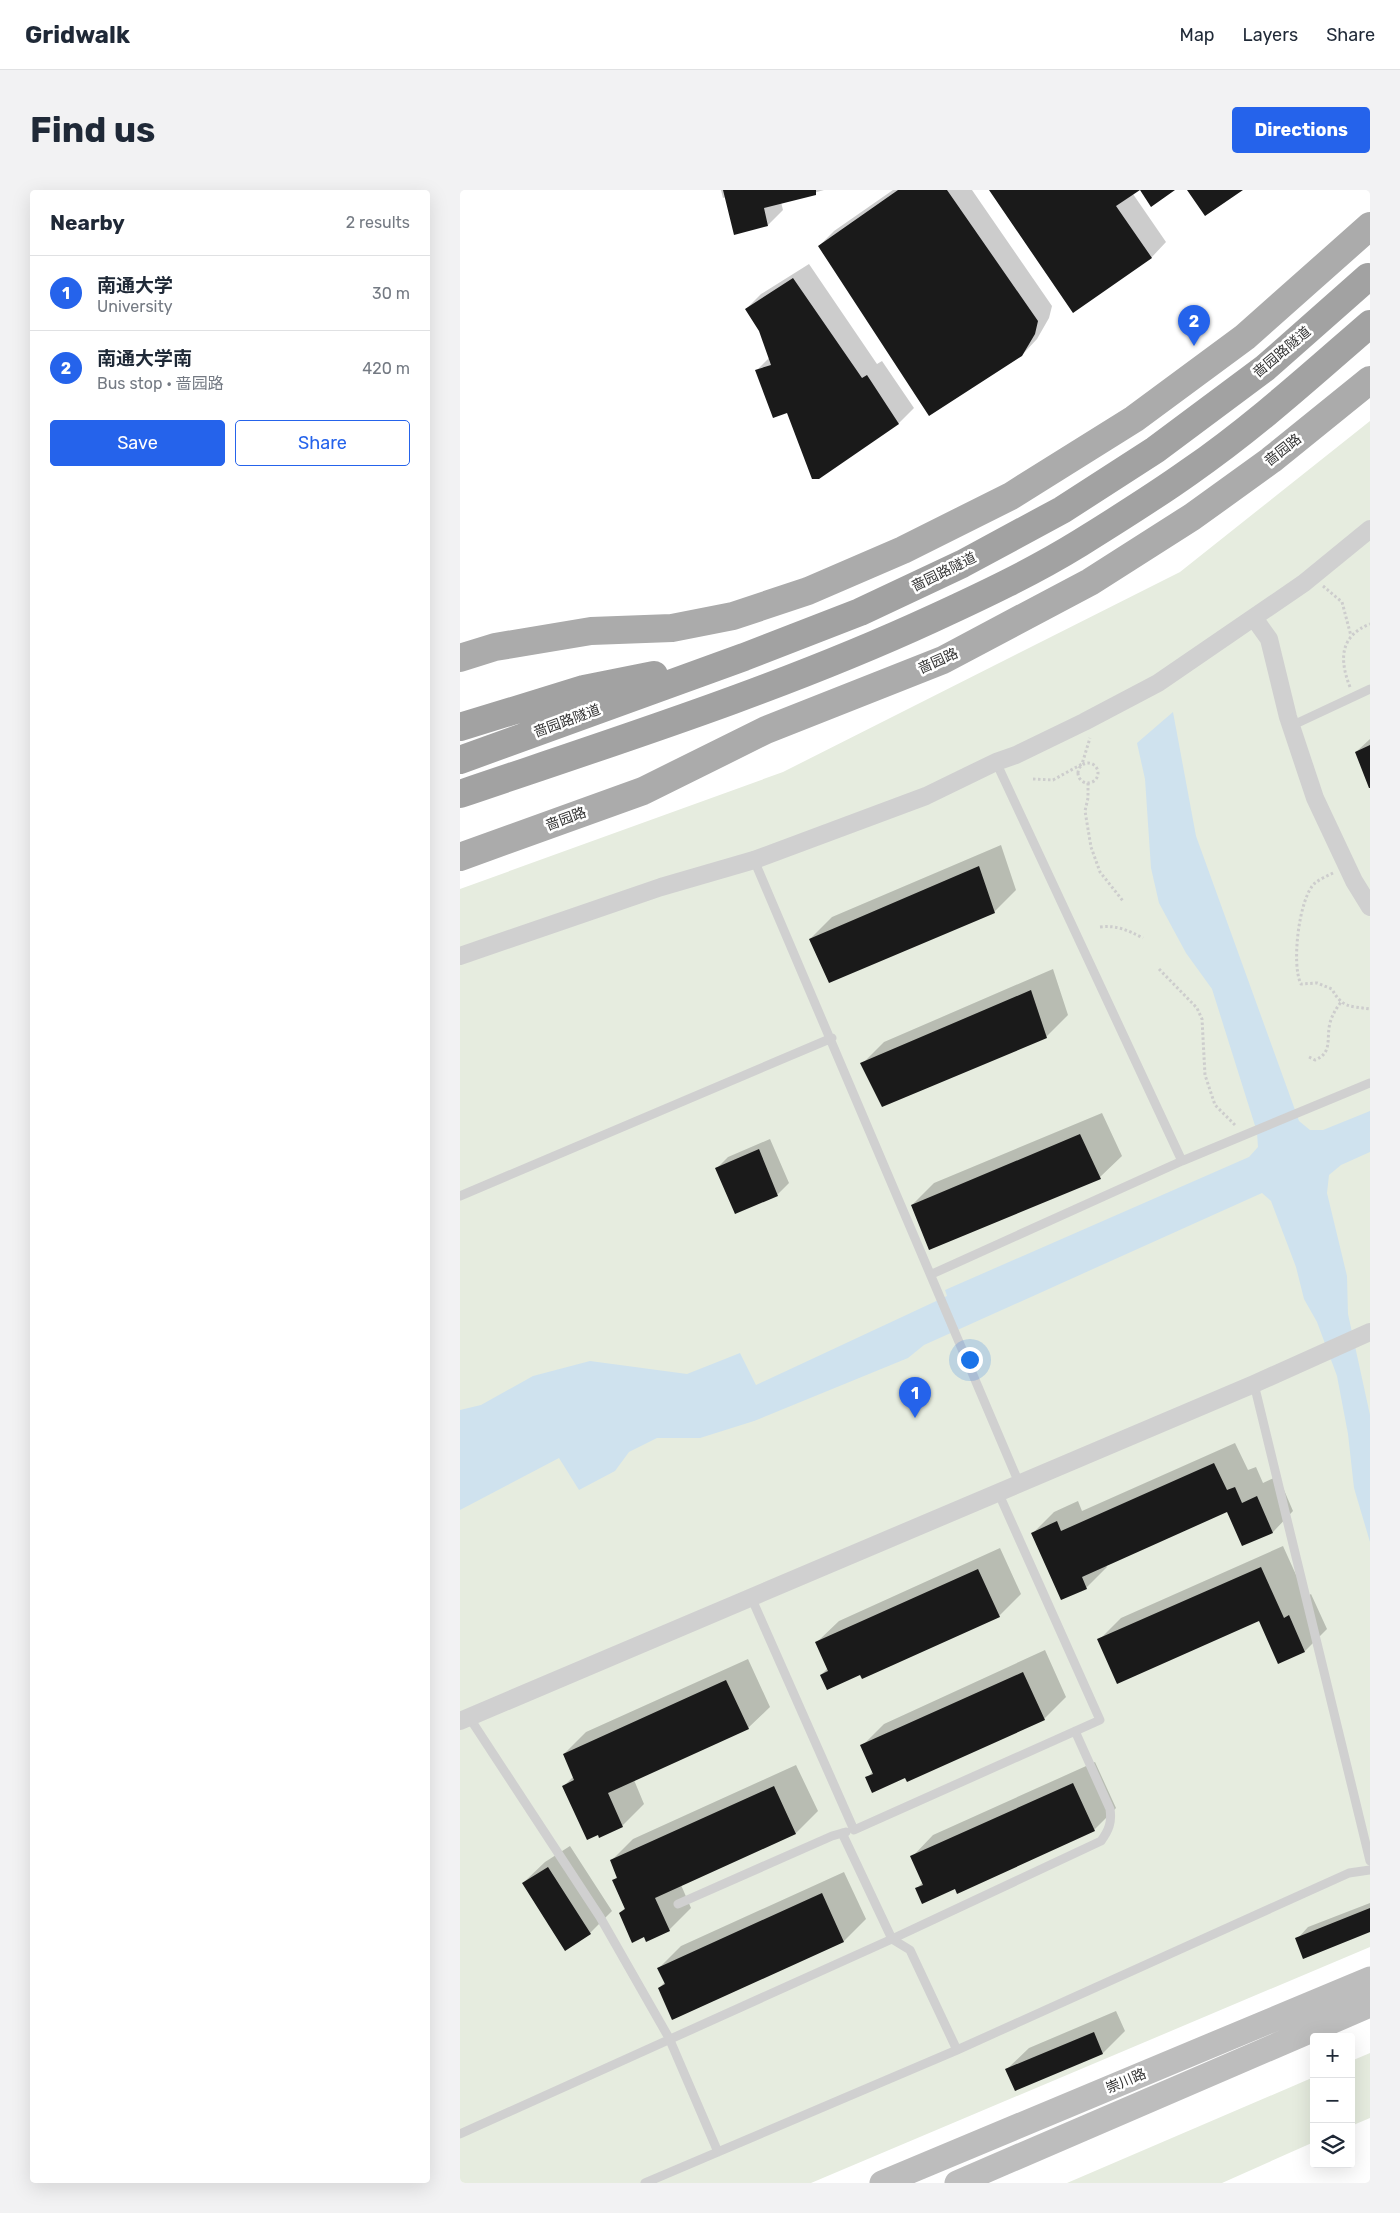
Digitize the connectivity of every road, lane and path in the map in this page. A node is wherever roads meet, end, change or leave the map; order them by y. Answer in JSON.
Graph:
{"nodes":[{"id":1,"x":1370,"y":226,"type":"edge"},
{"id":2,"x":1368,"y":277,"type":"dead end"},
{"id":3,"x":1370,"y":324,"type":"edge"},
{"id":4,"x":1370,"y":380,"type":"edge"},
{"id":5,"x":1370,"y":529,"type":"edge"},
{"id":6,"x":1312,"y":576,"type":"junction"},
{"id":7,"x":1254,"y":618,"type":"junction"},
{"id":8,"x":1370,"y":624,"type":"edge"},
{"id":9,"x":1351,"y":636,"type":"junction"},
{"id":10,"x":744,"y":657,"type":"junction"},
{"id":11,"x":460,"y":658,"type":"edge"},
{"id":12,"x":796,"y":677,"type":"junction"},
{"id":13,"x":1370,"y":689,"type":"edge"},
{"id":14,"x":1354,"y":696,"type":"junction"},
{"id":15,"x":1084,"y":722,"type":"junction"},
{"id":16,"x":1291,"y":726,"type":"junction"},
{"id":17,"x":460,"y":727,"type":"edge"},
{"id":18,"x":460,"y":760,"type":"edge"},
{"id":19,"x":996,"y":762,"type":"junction"},
{"id":20,"x":1082,"y":764,"type":"junction"},
{"id":21,"x":1033,"y":779,"type":"dead end"},
{"id":22,"x":1088,"y":783,"type":"junction"},
{"id":23,"x":460,"y":794,"type":"edge"},
{"id":24,"x":460,"y":814,"type":"edge"},
{"id":25,"x":460,"y":856,"type":"edge"},
{"id":26,"x":754,"y":860,"type":"junction"},
{"id":27,"x":1346,"y":866,"type":"junction"},
{"id":28,"x":1123,"y":901,"type":"dead end"},
{"id":29,"x":1370,"y":907,"type":"edge"},
{"id":30,"x":1100,"y":927,"type":"dead end"},
{"id":31,"x":1142,"y":938,"type":"dead end"},
{"id":32,"x":460,"y":956,"type":"edge"},
{"id":33,"x":1159,"y":969,"type":"dead end"},
{"id":34,"x":1341,"y":1002,"type":"junction"},
{"id":35,"x":1370,"y":1009,"type":"edge"},
{"id":36,"x":832,"y":1038,"type":"junction"},
{"id":37,"x":1309,"y":1057,"type":"dead end"},
{"id":38,"x":1370,"y":1083,"type":"edge"},
{"id":39,"x":1249,"y":1134,"type":"junction"},
{"id":40,"x":1182,"y":1161,"type":"junction"},
{"id":41,"x":460,"y":1196,"type":"edge"},
{"id":42,"x":932,"y":1274,"type":"junction"},
{"id":43,"x":1366,"y":1334,"type":"edge"},
{"id":44,"x":1254,"y":1384,"type":"junction"},
{"id":45,"x":1019,"y":1483,"type":"junction"},
{"id":46,"x":998,"y":1492,"type":"junction"},
{"id":47,"x":751,"y":1597,"type":"junction"},
{"id":48,"x":464,"y":1719,"type":"edge"},
{"id":49,"x":1075,"y":1731,"type":"junction"},
{"id":50,"x":854,"y":1830,"type":"junction"},
{"id":51,"x":842,"y":1833,"type":"junction"},
{"id":52,"x":1370,"y":1861,"type":"edge"},
{"id":53,"x":1370,"y":1870,"type":"edge"},
{"id":54,"x":678,"y":1904,"type":"dead end"},
{"id":55,"x":892,"y":1939,"type":"junction"},
{"id":56,"x":1370,"y":1979,"type":"edge"},
{"id":57,"x":1370,"y":2005,"type":"edge"},
{"id":58,"x":669,"y":2038,"type":"junction"},
{"id":59,"x":957,"y":2050,"type":"junction"},
{"id":60,"x":460,"y":2134,"type":"edge"},
{"id":61,"x":718,"y":2152,"type":"junction"},
{"id":62,"x":645,"y":2183,"type":"edge"},
{"id":63,"x":882,"y":2183,"type":"edge"},
{"id":64,"x":957,"y":2183,"type":"edge"}],
"edges":[{"from":1,"to":11,"type":"main road"},
{"from":2,"to":10,"type":"highway","name":"啬园路隧道"},
{"from":3,"to":12,"type":"highway"},
{"from":4,"to":25,"type":"main road","name":"啬园路"},
{"from":5,"to":6,"type":"street"},
{"from":6,"to":7,"type":"street"},
{"from":6,"to":9,"type":"path"},
{"from":7,"to":15,"type":"street"},
{"from":7,"to":16,"type":"street"},
{"from":8,"to":9,"type":"path"},
{"from":9,"to":14,"type":"path"},
{"from":10,"to":17,"type":"highway"},
{"from":10,"to":18,"type":"highway","name":"啬园路隧道"},
{"from":12,"to":23,"type":"highway"},
{"from":12,"to":24,"type":"highway"},
{"from":13,"to":14,"type":"lane"},
{"from":14,"to":16,"type":"lane"},
{"from":15,"to":19,"type":"street"},
{"from":15,"to":20,"type":"path"},
{"from":16,"to":27,"type":"street"},
{"from":19,"to":26,"type":"street"},
{"from":19,"to":40,"type":"lane"},
{"from":20,"to":21,"type":"path"},
{"from":20,"to":22,"type":"path"},
{"from":20,"to":22,"type":"path"},
{"from":22,"to":28,"type":"path"},
{"from":26,"to":32,"type":"street"},
{"from":26,"to":36,"type":"lane"},
{"from":27,"to":29,"type":"street"},
{"from":27,"to":34,"type":"path"},
{"from":30,"to":31,"type":"path"},
{"from":33,"to":39,"type":"path"},
{"from":34,"to":35,"type":"path"},
{"from":34,"to":37,"type":"path"},
{"from":36,"to":41,"type":"lane"},
{"from":36,"to":42,"type":"lane"},
{"from":38,"to":39,"type":"lane"},
{"from":39,"to":40,"type":"lane"},
{"from":40,"to":42,"type":"lane"},
{"from":42,"to":45,"type":"lane"},
{"from":43,"to":44,"type":"street"},
{"from":44,"to":45,"type":"street"},
{"from":44,"to":52,"type":"lane"},
{"from":45,"to":46,"type":"street"},
{"from":46,"to":47,"type":"street"},
{"from":46,"to":49,"type":"lane"},
{"from":47,"to":48,"type":"street"},
{"from":47,"to":50,"type":"lane"},
{"from":48,"to":58,"type":"lane"},
{"from":49,"to":50,"type":"lane"},
{"from":49,"to":55,"type":"lane"},
{"from":50,"to":51,"type":"lane"},
{"from":51,"to":54,"type":"lane"},
{"from":51,"to":55,"type":"lane"},
{"from":53,"to":59,"type":"lane"},
{"from":55,"to":58,"type":"lane"},
{"from":55,"to":59,"type":"lane"},
{"from":56,"to":63,"type":"main road","name":"崇川路"},
{"from":57,"to":64,"type":"main road","name":"崇川路"},
{"from":58,"to":60,"type":"lane"},
{"from":58,"to":61,"type":"lane"},
{"from":59,"to":61,"type":"lane"},
{"from":61,"to":62,"type":"lane"}]}
